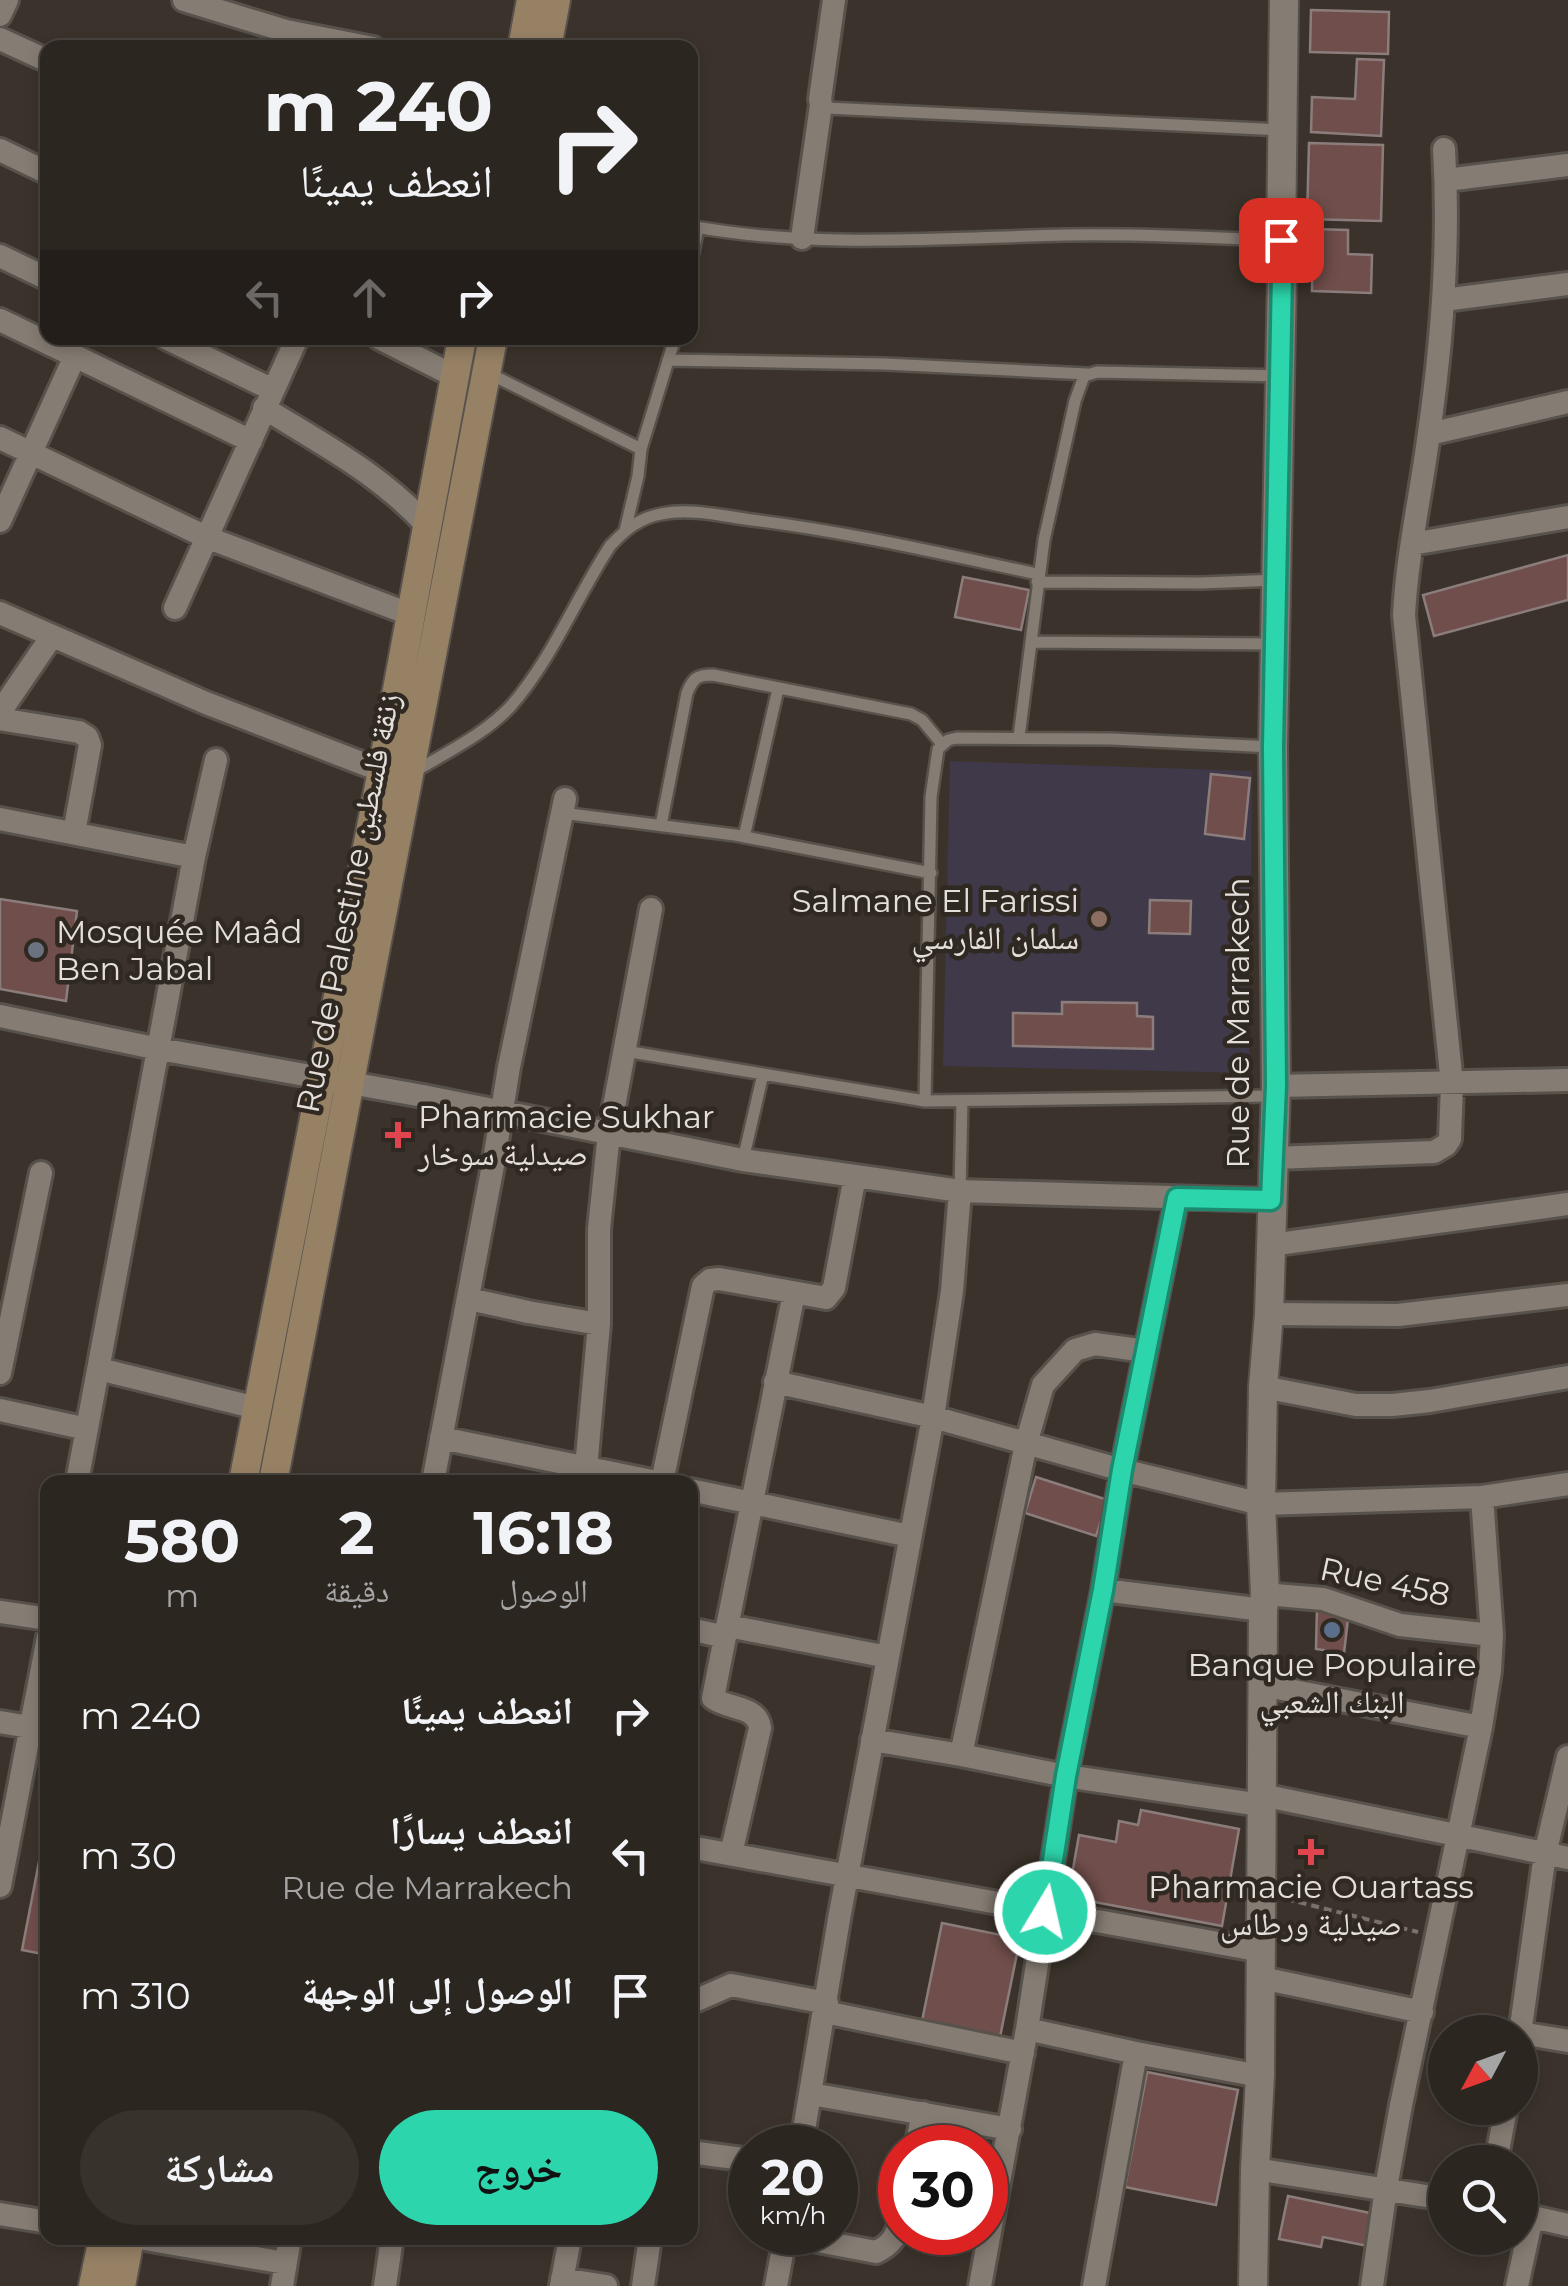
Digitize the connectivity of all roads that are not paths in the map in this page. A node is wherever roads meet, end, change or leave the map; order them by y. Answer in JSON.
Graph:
{"nodes":[{"id":1,"x":7,"y":0,"type":"edge"},
{"id":2,"x":184,"y":0,"type":"edge"},
{"id":3,"x":531,"y":0,"type":"edge"},
{"id":4,"x":556,"y":0,"type":"edge"},
{"id":5,"x":834,"y":0,"type":"edge"},
{"id":6,"x":1284,"y":0,"type":"edge"},
{"id":7,"x":0,"y":15,"type":"edge"},
{"id":8,"x":0,"y":40,"type":"edge"},
{"id":9,"x":332,"y":40,"type":"edge"},
{"id":10,"x":524,"y":40,"type":"edge"},
{"id":11,"x":548,"y":40,"type":"edge"},
{"id":12,"x":40,"y":58,"type":"edge"},
{"id":13,"x":821,"y":106,"type":"junction"},
{"id":14,"x":1282,"y":130,"type":"junction"},
{"id":15,"x":1444,"y":149,"type":"dead end"},
{"id":16,"x":0,"y":150,"type":"edge"},
{"id":17,"x":1568,"y":165,"type":"edge"},
{"id":18,"x":40,"y":169,"type":"edge"},
{"id":19,"x":1446,"y":180,"type":"junction"},
{"id":20,"x":698,"y":227,"type":"edge"},
{"id":21,"x":802,"y":238,"type":"junction"},
{"id":22,"x":1281,"y":240,"type":"junction"},
{"id":23,"x":0,"y":256,"type":"edge"},
{"id":24,"x":40,"y":276,"type":"edge"},
{"id":25,"x":1568,"y":284,"type":"edge"},
{"id":26,"x":1444,"y":300,"type":"junction"},
{"id":27,"x":0,"y":320,"type":"edge"},
{"id":28,"x":40,"y":339,"type":"edge"},
{"id":29,"x":52,"y":345,"type":"edge"},
{"id":30,"x":178,"y":345,"type":"edge"},
{"id":31,"x":294,"y":345,"type":"edge"},
{"id":32,"x":393,"y":345,"type":"edge"},
{"id":33,"x":461,"y":345,"type":"edge"},
{"id":34,"x":492,"y":345,"type":"edge"},
{"id":35,"x":672,"y":345,"type":"edge"},
{"id":36,"x":75,"y":356,"type":"junction"},
{"id":37,"x":668,"y":360,"type":"junction"},
{"id":38,"x":486,"y":372,"type":"junction"},
{"id":39,"x":1086,"y":374,"type":"junction"},
{"id":40,"x":454,"y":376,"type":"junction"},
{"id":41,"x":1280,"y":376,"type":"junction"},
{"id":42,"x":268,"y":399,"type":"junction"},
{"id":43,"x":1568,"y":402,"type":"edge"},
{"id":44,"x":1429,"y":434,"type":"junction"},
{"id":45,"x":0,"y":438,"type":"edge"},
{"id":46,"x":251,"y":441,"type":"junction"},
{"id":47,"x":641,"y":449,"type":"junction"},
{"id":48,"x":29,"y":453,"type":"junction"},
{"id":49,"x":1568,"y":517,"type":"edge"},
{"id":50,"x":0,"y":521,"type":"edge"},
{"id":51,"x":428,"y":528,"type":"junction"},
{"id":52,"x":624,"y":531,"type":"junction"},
{"id":53,"x":206,"y":537,"type":"junction"},
{"id":54,"x":1412,"y":544,"type":"junction"},
{"id":55,"x":1038,"y":578,"type":"junction"},
{"id":56,"x":1277,"y":580,"type":"junction"},
{"id":57,"x":175,"y":608,"type":"dead end"},
{"id":58,"x":0,"y":614,"type":"edge"},
{"id":59,"x":412,"y":615,"type":"junction"},
{"id":60,"x":52,"y":636,"type":"junction"},
{"id":61,"x":1030,"y":642,"type":"junction"},
{"id":62,"x":1276,"y":644,"type":"junction"},
{"id":63,"x":778,"y":689,"type":"junction"},
{"id":64,"x":0,"y":716,"type":"edge"},
{"id":65,"x":1019,"y":737,"type":"junction"},
{"id":66,"x":942,"y":744,"type":"junction"},
{"id":67,"x":1273,"y":747,"type":"junction"},
{"id":68,"x":216,"y":760,"type":"dead end"},
{"id":69,"x":395,"y":773,"type":"junction"},
{"id":70,"x":563,"y":806,"type":"joint"},
{"id":71,"x":0,"y":819,"type":"edge"},
{"id":72,"x":661,"y":824,"type":"junction"},
{"id":73,"x":74,"y":833,"type":"junction"},
{"id":74,"x":744,"y":837,"type":"junction"},
{"id":75,"x":194,"y":856,"type":"junction"},
{"id":76,"x":931,"y":873,"type":"junction"},
{"id":77,"x":651,"y":909,"type":"dead end"},
{"id":78,"x":0,"y":1016,"type":"edge"},
{"id":79,"x":159,"y":1049,"type":"junction"},
{"id":80,"x":625,"y":1051,"type":"junction"},
{"id":81,"x":763,"y":1074,"type":"junction"},
{"id":82,"x":336,"y":1080,"type":"junction"},
{"id":83,"x":1568,"y":1080,"type":"edge"},
{"id":84,"x":1452,"y":1084,"type":"junction"},
{"id":85,"x":1276,"y":1092,"type":"junction"},
{"id":86,"x":962,"y":1101,"type":"junction"},
{"id":87,"x":925,"y":1102,"type":"junction"},
{"id":88,"x":502,"y":1113,"type":"junction"},
{"id":89,"x":608,"y":1134,"type":"junction"},
{"id":90,"x":1274,"y":1158,"type":"junction"},
{"id":91,"x":742,"y":1160,"type":"junction"},
{"id":92,"x":40,"y":1173,"type":"dead end"},
{"id":93,"x":856,"y":1176,"type":"junction"},
{"id":94,"x":960,"y":1190,"type":"junction"},
{"id":95,"x":1177,"y":1198,"type":"junction"},
{"id":96,"x":1271,"y":1200,"type":"junction"},
{"id":97,"x":1568,"y":1204,"type":"edge"},
{"id":98,"x":1270,"y":1245,"type":"junction"},
{"id":99,"x":794,"y":1293,"type":"junction"},
{"id":100,"x":1568,"y":1294,"type":"edge"},
{"id":101,"x":469,"y":1298,"type":"junction"},
{"id":102,"x":1269,"y":1314,"type":"junction"},
{"id":103,"x":599,"y":1324,"type":"junction"},
{"id":104,"x":1146,"y":1352,"type":"junction"},
{"id":105,"x":98,"y":1369,"type":"junction"},
{"id":106,"x":0,"y":1373,"type":"edge"},
{"id":107,"x":1568,"y":1377,"type":"edge"},
{"id":108,"x":775,"y":1382,"type":"junction"},
{"id":109,"x":1263,"y":1387,"type":"junction"},
{"id":110,"x":257,"y":1408,"type":"junction"},
{"id":111,"x":0,"y":1410,"type":"edge"},
{"id":112,"x":933,"y":1417,"type":"junction"},
{"id":113,"x":87,"y":1429,"type":"junction"},
{"id":114,"x":442,"y":1438,"type":"junction"},
{"id":115,"x":1026,"y":1444,"type":"junction"},
{"id":116,"x":586,"y":1468,"type":"junction"},
{"id":117,"x":1122,"y":1470,"type":"junction"},
{"id":118,"x":78,"y":1475,"type":"edge"},
{"id":119,"x":244,"y":1475,"type":"edge"},
{"id":120,"x":274,"y":1475,"type":"edge"},
{"id":121,"x":434,"y":1475,"type":"edge"},
{"id":122,"x":622,"y":1475,"type":"edge"},
{"id":123,"x":659,"y":1475,"type":"edge"},
{"id":124,"x":1568,"y":1484,"type":"edge"},
{"id":125,"x":698,"y":1492,"type":"edge"},
{"id":126,"x":1482,"y":1497,"type":"junction"},
{"id":127,"x":1261,"y":1504,"type":"junction"},
{"id":128,"x":752,"y":1505,"type":"junction"},
{"id":129,"x":910,"y":1536,"type":"junction"},
{"id":130,"x":1103,"y":1590,"type":"junction"},
{"id":131,"x":1264,"y":1602,"type":"junction"},
{"id":132,"x":0,"y":1612,"type":"edge"},
{"id":133,"x":40,"y":1618,"type":"edge"},
{"id":134,"x":698,"y":1630,"type":"edge"},
{"id":135,"x":727,"y":1631,"type":"junction"},
{"id":136,"x":1492,"y":1634,"type":"junction"},
{"id":137,"x":888,"y":1657,"type":"junction"},
{"id":138,"x":1262,"y":1684,"type":"junction"},
{"id":139,"x":0,"y":1722,"type":"edge"},
{"id":140,"x":1481,"y":1727,"type":"junction"},
{"id":141,"x":39,"y":1729,"type":"edge"},
{"id":142,"x":872,"y":1740,"type":"junction"},
{"id":143,"x":961,"y":1755,"type":"junction"},
{"id":144,"x":1568,"y":1757,"type":"edge"},
{"id":145,"x":1066,"y":1776,"type":"junction"},
{"id":146,"x":1261,"y":1800,"type":"junction"},
{"id":147,"x":1457,"y":1836,"type":"junction"},
{"id":148,"x":698,"y":1848,"type":"edge"},
{"id":149,"x":731,"y":1854,"type":"junction"},
{"id":150,"x":1556,"y":1856,"type":"edge"},
{"id":151,"x":847,"y":1876,"type":"junction"},
{"id":152,"x":1,"y":1878,"type":"edge"},
{"id":153,"x":1045,"y":1912,"type":"junction"},
{"id":154,"x":1262,"y":1964,"type":"junction"},
{"id":155,"x":698,"y":2000,"type":"edge"},
{"id":156,"x":826,"y":2007,"type":"junction"},
{"id":157,"x":1422,"y":2012,"type":"junction"},
{"id":158,"x":1524,"y":2015,"type":"edge"},
{"id":159,"x":1538,"y":2037,"type":"edge"},
{"id":160,"x":1025,"y":2041,"type":"junction"},
{"id":161,"x":1568,"y":2041,"type":"edge"},
{"id":162,"x":1136,"y":2053,"type":"junction"},
{"id":163,"x":1260,"y":2076,"type":"junction"},
{"id":164,"x":811,"y":2094,"type":"junction"},
{"id":165,"x":923,"y":2114,"type":"junction"},
{"id":166,"x":805,"y":2125,"type":"edge"},
{"id":167,"x":921,"y":2125,"type":"edge"},
{"id":168,"x":1010,"y":2129,"type":"junction"},
{"id":169,"x":698,"y":2153,"type":"edge"},
{"id":170,"x":728,"y":2157,"type":"edge"},
{"id":171,"x":1255,"y":2169,"type":"junction"},
{"id":172,"x":1386,"y":2188,"type":"junction"},
{"id":173,"x":1428,"y":2196,"type":"edge"},
{"id":174,"x":0,"y":2214,"type":"edge"},
{"id":175,"x":1538,"y":2218,"type":"edge"},
{"id":176,"x":40,"y":2221,"type":"edge"},
{"id":177,"x":1568,"y":2225,"type":"edge"},
{"id":178,"x":103,"y":2245,"type":"edge"},
{"id":179,"x":129,"y":2245,"type":"edge"},
{"id":180,"x":163,"y":2245,"type":"edge"},
{"id":181,"x":289,"y":2245,"type":"edge"},
{"id":182,"x":391,"y":2245,"type":"edge"},
{"id":183,"x":569,"y":2245,"type":"edge"},
{"id":184,"x":649,"y":2245,"type":"edge"},
{"id":185,"x":782,"y":2255,"type":"edge"},
{"id":186,"x":1521,"y":2255,"type":"edge"},
{"id":187,"x":284,"y":2280,"type":"edge"},
{"id":188,"x":562,"y":2283,"type":"edge"},
{"id":189,"x":94,"y":2286,"type":"edge"},
{"id":190,"x":122,"y":2286,"type":"edge"},
{"id":191,"x":384,"y":2286,"type":"edge"},
{"id":192,"x":606,"y":2286,"type":"edge"},
{"id":193,"x":643,"y":2286,"type":"edge"},
{"id":194,"x":776,"y":2286,"type":"edge"},
{"id":195,"x":980,"y":2286,"type":"edge"},
{"id":196,"x":1094,"y":2286,"type":"edge"},
{"id":197,"x":1253,"y":2286,"type":"edge"},
{"id":198,"x":1372,"y":2286,"type":"edge"},
{"id":199,"x":1517,"y":2286,"type":"edge"}],
"edges":[{"from":1,"to":7,"type":"street"},
{"from":2,"to":9,"type":"street"},
{"from":3,"to":10,"type":"main road"},
{"from":4,"to":11,"type":"main road"},
{"from":5,"to":13,"type":"street"},
{"from":6,"to":14,"type":"street","name":"Rue de Marrakech"},
{"from":8,"to":12,"type":"street"},
{"from":13,"to":14,"type":"lane"},
{"from":13,"to":21,"type":"street"},
{"from":14,"to":22,"type":"street","name":"Rue de Marrakech"},
{"from":15,"to":19,"type":"street"},
{"from":16,"to":18,"type":"street"},
{"from":17,"to":19,"type":"street"},
{"from":19,"to":26,"type":"street"},
{"from":20,"to":21,"type":"lane"},
{"from":21,"to":22,"type":"lane"},
{"from":22,"to":41,"type":"street","name":"Rue de Marrakech"},
{"from":23,"to":24,"type":"street"},
{"from":25,"to":26,"type":"street"},
{"from":26,"to":44,"type":"street"},
{"from":27,"to":28,"type":"street"},
{"from":29,"to":36,"type":"street"},
{"from":30,"to":42,"type":"street"},
{"from":31,"to":42,"type":"street"},
{"from":32,"to":40,"type":"street"},
{"from":33,"to":40,"type":"main road","name":"Rue de Palestine زنقة فلسطين"},
{"from":34,"to":38,"type":"main road","name":"Rue de Palestine زنقة فلسطين"},
{"from":35,"to":37,"type":"lane"},
{"from":36,"to":46,"type":"street"},
{"from":36,"to":48,"type":"street"},
{"from":37,"to":39,"type":"lane"},
{"from":37,"to":47,"type":"lane"},
{"from":38,"to":47,"type":"lane"},
{"from":38,"to":69,"type":"main road","name":"Rue de Palestine زنقة فلسطين"},
{"from":39,"to":41,"type":"lane"},
{"from":39,"to":55,"type":"lane"},
{"from":40,"to":51,"type":"main road","name":"Rue de Palestine زنقة فلسطين"},
{"from":41,"to":56,"type":"street","name":"Rue de Marrakech"},
{"from":42,"to":46,"type":"street"},
{"from":42,"to":51,"type":"street"},
{"from":43,"to":44,"type":"street"},
{"from":44,"to":54,"type":"street"},
{"from":45,"to":48,"type":"street"},
{"from":46,"to":53,"type":"street"},
{"from":47,"to":52,"type":"lane"},
{"from":48,"to":50,"type":"street"},
{"from":48,"to":53,"type":"street"},
{"from":49,"to":54,"type":"street"},
{"from":51,"to":59,"type":"main road","name":"Rue de Palestine زنقة فلسطين"},
{"from":52,"to":55,"type":"lane"},
{"from":52,"to":69,"type":"lane"},
{"from":53,"to":57,"type":"street"},
{"from":53,"to":59,"type":"street"},
{"from":54,"to":84,"type":"street"},
{"from":55,"to":56,"type":"lane"},
{"from":55,"to":61,"type":"lane"},
{"from":56,"to":62,"type":"street","name":"Rue de Marrakech"},
{"from":58,"to":60,"type":"street"},
{"from":59,"to":69,"type":"main road","name":"Rue de Palestine زنقة فلسطين"},
{"from":60,"to":64,"type":"street"},
{"from":60,"to":69,"type":"street"},
{"from":61,"to":62,"type":"lane"},
{"from":61,"to":65,"type":"lane"},
{"from":62,"to":67,"type":"street","name":"Rue de Marrakech"},
{"from":63,"to":66,"type":"lane"},
{"from":63,"to":72,"type":"lane"},
{"from":63,"to":74,"type":"lane"},
{"from":64,"to":73,"type":"street"},
{"from":65,"to":66,"type":"lane"},
{"from":65,"to":67,"type":"lane"},
{"from":66,"to":76,"type":"lane"},
{"from":67,"to":85,"type":"street","name":"Rue de Marrakech"},
{"from":68,"to":75,"type":"street"},
{"from":69,"to":82,"type":"main road","name":"Rue de Palestine زنقة فلسطين"},
{"from":70,"to":72,"type":"lane"},
{"from":70,"to":88,"type":"street"},
{"from":71,"to":73,"type":"street"},
{"from":72,"to":74,"type":"lane"},
{"from":73,"to":75,"type":"street"},
{"from":74,"to":76,"type":"lane"},
{"from":75,"to":79,"type":"street"},
{"from":76,"to":87,"type":"lane"},
{"from":77,"to":80,"type":"street"},
{"from":78,"to":79,"type":"street"},
{"from":79,"to":82,"type":"street"},
{"from":79,"to":105,"type":"street"},
{"from":80,"to":81,"type":"lane"},
{"from":80,"to":89,"type":"street"},
{"from":81,"to":87,"type":"lane"},
{"from":81,"to":91,"type":"lane"},
{"from":82,"to":88,"type":"street"},
{"from":82,"to":110,"type":"main road","name":"Rue de Palestine زنقة فلسطين"},
{"from":82,"to":120,"type":"main road","name":"Rue de Palestine زنقة فلسطين"},
{"from":83,"to":84,"type":"street"},
{"from":84,"to":85,"type":"street"},
{"from":84,"to":90,"type":"street"},
{"from":85,"to":86,"type":"lane"},
{"from":85,"to":90,"type":"street","name":"Rue de Marrakech"},
{"from":86,"to":87,"type":"lane"},
{"from":86,"to":94,"type":"lane"},
{"from":88,"to":89,"type":"street"},
{"from":88,"to":101,"type":"street"},
{"from":89,"to":91,"type":"street"},
{"from":89,"to":103,"type":"street"},
{"from":90,"to":96,"type":"street","name":"Rue de Marrakech"},
{"from":91,"to":93,"type":"street"},
{"from":92,"to":106,"type":"street"},
{"from":93,"to":94,"type":"street"},
{"from":93,"to":99,"type":"street"},
{"from":94,"to":95,"type":"street"},
{"from":94,"to":112,"type":"street"},
{"from":95,"to":96,"type":"street"},
{"from":95,"to":104,"type":"street"},
{"from":96,"to":98,"type":"street","name":"Rue de Marrakech"},
{"from":97,"to":98,"type":"street"},
{"from":98,"to":102,"type":"street","name":"Rue de Marrakech"},
{"from":99,"to":108,"type":"street"},
{"from":99,"to":123,"type":"street"},
{"from":100,"to":102,"type":"street"},
{"from":101,"to":103,"type":"street"},
{"from":101,"to":114,"type":"street"},
{"from":102,"to":109,"type":"street","name":"Rue de Marrakech"},
{"from":103,"to":116,"type":"street"},
{"from":104,"to":115,"type":"street"},
{"from":104,"to":117,"type":"street"},
{"from":105,"to":110,"type":"street"},
{"from":105,"to":113,"type":"street"},
{"from":107,"to":109,"type":"street"},
{"from":108,"to":112,"type":"street"},
{"from":108,"to":128,"type":"street"},
{"from":109,"to":127,"type":"street","name":"Rue de Marrakech"},
{"from":110,"to":119,"type":"main road","name":"Rue de Palestine زنقة فلسطين"},
{"from":111,"to":113,"type":"street"},
{"from":112,"to":115,"type":"street"},
{"from":112,"to":129,"type":"street"},
{"from":113,"to":118,"type":"street"},
{"from":114,"to":116,"type":"street"},
{"from":114,"to":121,"type":"street"},
{"from":115,"to":117,"type":"street"},
{"from":115,"to":143,"type":"street"},
{"from":116,"to":122,"type":"street"},
{"from":117,"to":127,"type":"street"},
{"from":117,"to":130,"type":"street"},
{"from":124,"to":126,"type":"street"},
{"from":125,"to":128,"type":"street"},
{"from":126,"to":127,"type":"street"},
{"from":126,"to":136,"type":"street"},
{"from":127,"to":131,"type":"street","name":"Rue de Marrakech"},
{"from":128,"to":129,"type":"street"},
{"from":128,"to":135,"type":"street"},
{"from":129,"to":137,"type":"street"},
{"from":130,"to":131,"type":"street","name":"Rue 458"},
{"from":130,"to":145,"type":"street"},
{"from":131,"to":136,"type":"street","name":"Rue 458"},
{"from":131,"to":138,"type":"street","name":"Rue de Marrakech"},
{"from":132,"to":133,"type":"street"},
{"from":134,"to":135,"type":"street"},
{"from":135,"to":137,"type":"street"},
{"from":135,"to":149,"type":"street"},
{"from":136,"to":140,"type":"street"},
{"from":137,"to":142,"type":"street"},
{"from":138,"to":140,"type":"street"},
{"from":138,"to":146,"type":"street","name":"Rue de Marrakech"},
{"from":139,"to":141,"type":"street"},
{"from":140,"to":147,"type":"street"},
{"from":141,"to":152,"type":"street"},
{"from":142,"to":143,"type":"street"},
{"from":142,"to":151,"type":"street"},
{"from":143,"to":145,"type":"street"},
{"from":144,"to":150,"type":"street"},
{"from":145,"to":146,"type":"street"},
{"from":145,"to":153,"type":"street"},
{"from":146,"to":147,"type":"street"},
{"from":146,"to":154,"type":"street","name":"Rue de Marrakech"},
{"from":147,"to":150,"type":"street"},
{"from":147,"to":157,"type":"street"},
{"from":148,"to":149,"type":"street"},
{"from":149,"to":151,"type":"street"},
{"from":150,"to":158,"type":"street"},
{"from":151,"to":153,"type":"street"},
{"from":151,"to":156,"type":"street"},
{"from":153,"to":154,"type":"street"},
{"from":153,"to":160,"type":"street"},
{"from":154,"to":157,"type":"street"},
{"from":154,"to":163,"type":"street","name":"Rue de Marrakech"},
{"from":155,"to":156,"type":"street"},
{"from":156,"to":160,"type":"street"},
{"from":156,"to":164,"type":"street"},
{"from":157,"to":172,"type":"street"},
{"from":159,"to":161,"type":"street"},
{"from":160,"to":162,"type":"street"},
{"from":160,"to":168,"type":"street"},
{"from":162,"to":163,"type":"street"},
{"from":162,"to":196,"type":"street"},
{"from":163,"to":171,"type":"street","name":"Rue de Marrakech"},
{"from":164,"to":165,"type":"street"},
{"from":164,"to":166,"type":"street"},
{"from":165,"to":167,"type":"street"},
{"from":165,"to":168,"type":"street"},
{"from":168,"to":195,"type":"street"},
{"from":169,"to":170,"type":"street"},
{"from":171,"to":172,"type":"street"},
{"from":171,"to":197,"type":"street","name":"Rue de Marrakech"},
{"from":172,"to":173,"type":"street"},
{"from":172,"to":198,"type":"street"},
{"from":174,"to":176,"type":"street"},
{"from":175,"to":177,"type":"street"},
{"from":178,"to":189,"type":"main road"},
{"from":179,"to":190,"type":"main road"},
{"from":180,"to":187,"type":"street"},
{"from":181,"to":187,"type":"street"},
{"from":182,"to":191,"type":"street"},
{"from":183,"to":188,"type":"street"},
{"from":184,"to":193,"type":"street"},
{"from":185,"to":194,"type":"street"},
{"from":186,"to":199,"type":"street"},
{"from":188,"to":192,"type":"street"}]}
